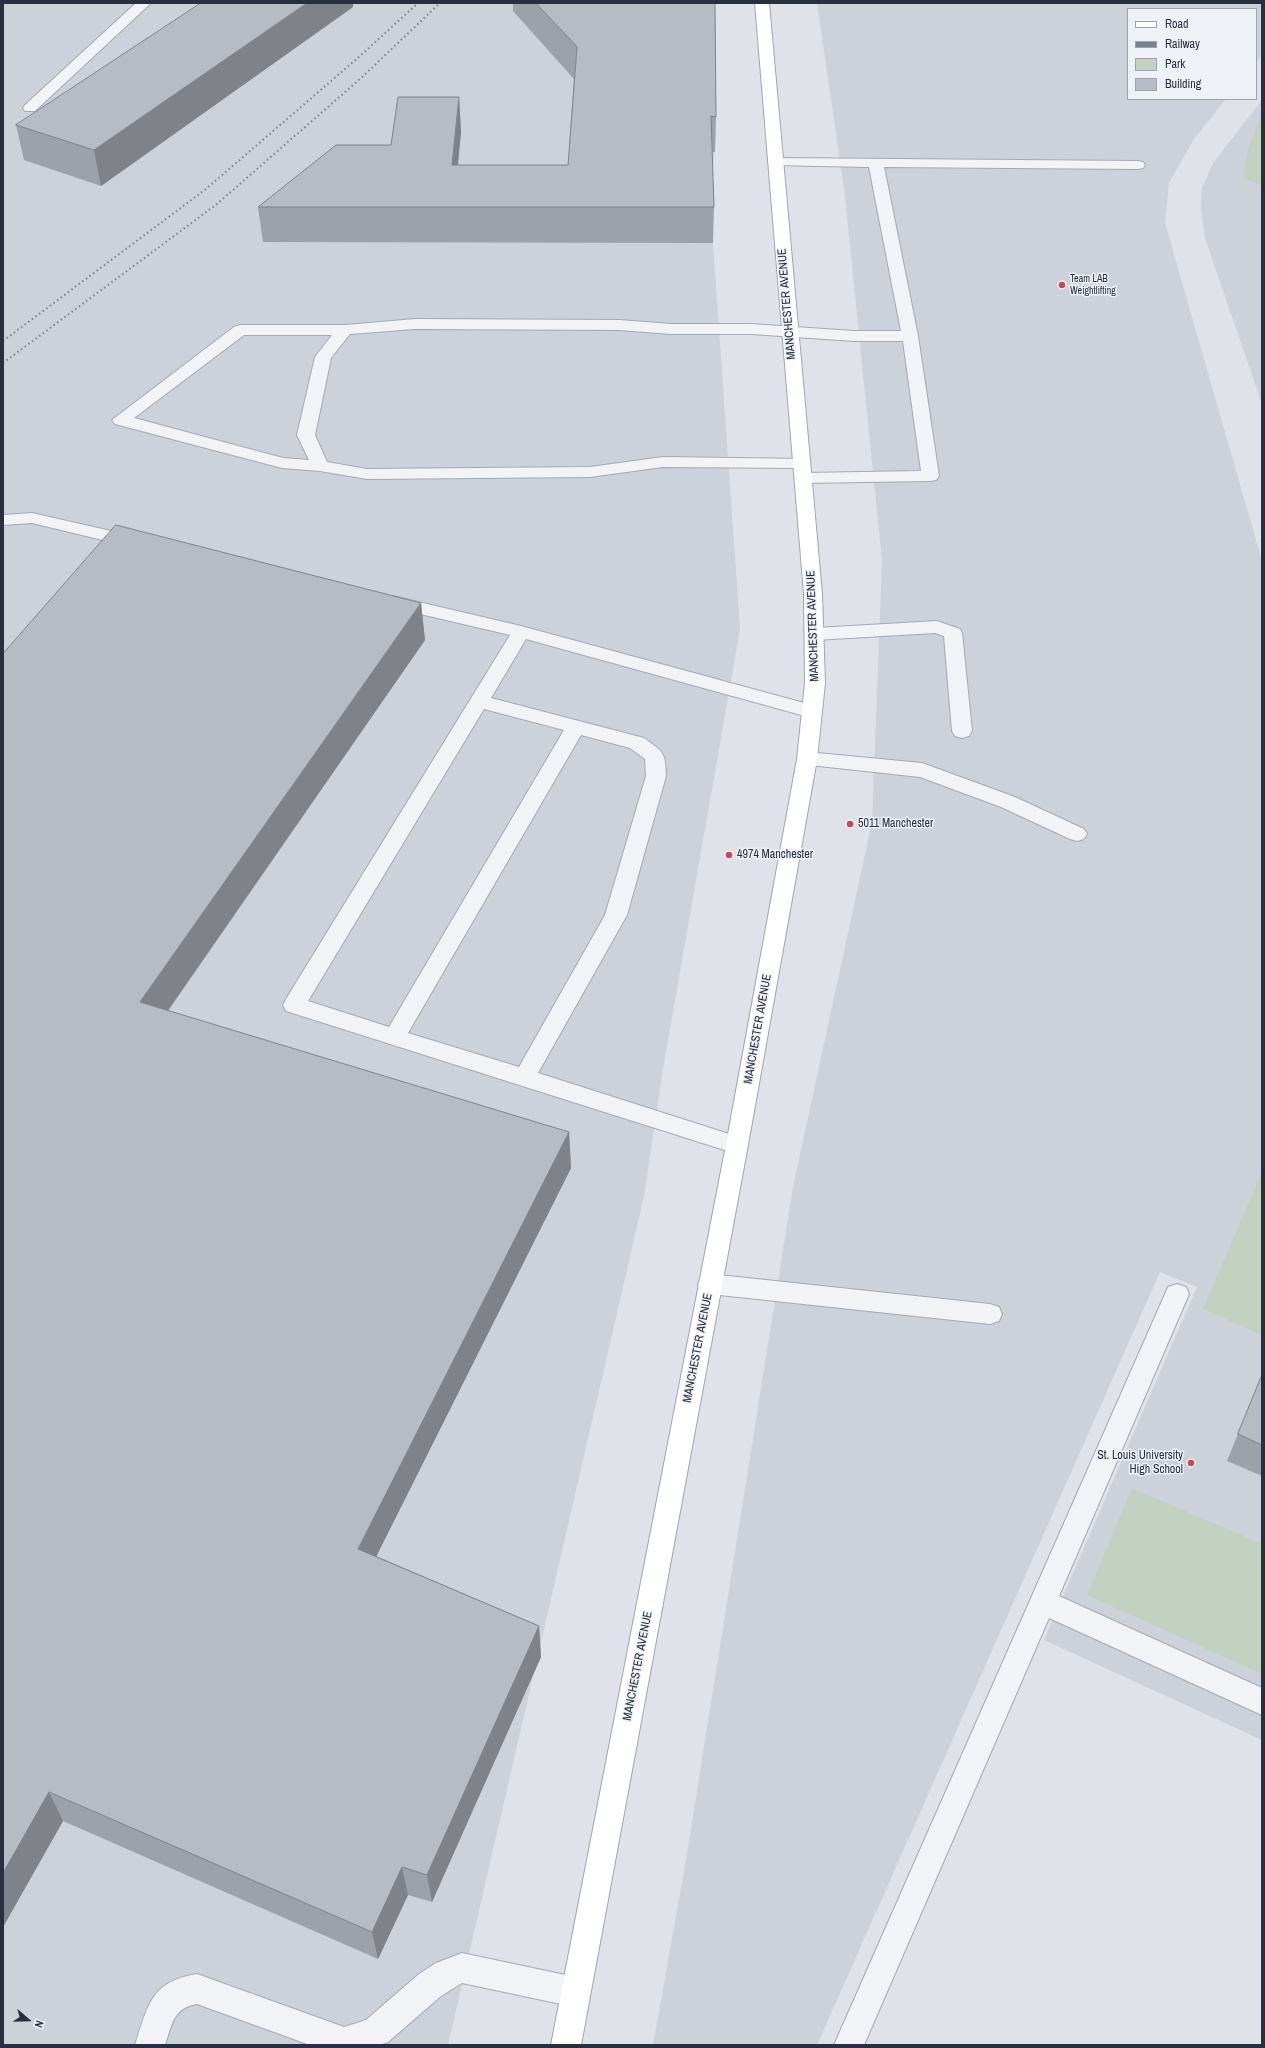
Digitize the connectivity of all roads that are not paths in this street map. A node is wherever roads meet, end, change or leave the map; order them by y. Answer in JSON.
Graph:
{"nodes":[{"id":1,"x":144,"y":3,"type":"edge"},
{"id":2,"x":762,"y":3,"type":"edge"},
{"id":3,"x":30,"y":108,"type":"dead end"},
{"id":4,"x":775,"y":162,"type":"junction"},
{"id":5,"x":876,"y":163,"type":"junction"},
{"id":6,"x":1138,"y":165,"type":"dead end"},
{"id":7,"x":345,"y":330,"type":"junction"},
{"id":8,"x":790,"y":332,"type":"junction"},
{"id":9,"x":910,"y":336,"type":"junction"},
{"id":10,"x":320,"y":466,"type":"junction"},
{"id":11,"x":802,"y":470,"type":"junction"},
{"id":12,"x":3,"y":520,"type":"edge"},
{"id":13,"x":156,"y":547,"type":"edge"},
{"id":14,"x":374,"y":597,"type":"edge"},
{"id":15,"x":521,"y":632,"type":"junction"},
{"id":16,"x":815,"y":634,"type":"junction"},
{"id":17,"x":479,"y":701,"type":"junction"},
{"id":18,"x":812,"y":712,"type":"junction"},
{"id":19,"x":576,"y":727,"type":"junction"},
{"id":20,"x":962,"y":731,"type":"dead end"},
{"id":21,"x":807,"y":759,"type":"junction"},
{"id":22,"x":1077,"y":834,"type":"dead end"},
{"id":23,"x":395,"y":1036,"type":"junction"},
{"id":24,"x":525,"y":1076,"type":"junction"},
{"id":25,"x":738,"y":1145,"type":"junction"},
{"id":26,"x":710,"y":1284,"type":"junction"},
{"id":27,"x":1177,"y":1294,"type":"dead end"},
{"id":28,"x":990,"y":1314,"type":"dead end"},
{"id":29,"x":1043,"y":1602,"type":"junction"},
{"id":30,"x":1262,"y":1702,"type":"edge"},
{"id":31,"x":575,"y":1992,"type":"junction"},
{"id":32,"x":150,"y":2045,"type":"edge"},
{"id":33,"x":566,"y":2045,"type":"edge"},
{"id":34,"x":849,"y":2045,"type":"edge"}],
"edges":[{"from":1,"to":3,"type":"lane"},
{"from":2,"to":4,"type":"main road","name":"MANCHESTER AVENUE"},
{"from":4,"to":5,"type":"lane"},
{"from":4,"to":8,"type":"main road","name":"MANCHESTER AVENUE"},
{"from":5,"to":6,"type":"lane"},
{"from":5,"to":9,"type":"lane"},
{"from":7,"to":8,"type":"lane"},
{"from":7,"to":10,"type":"lane"},
{"from":7,"to":10,"type":"lane"},
{"from":8,"to":9,"type":"lane"},
{"from":8,"to":11,"type":"main road","name":"MANCHESTER AVENUE"},
{"from":9,"to":11,"type":"lane"},
{"from":10,"to":11,"type":"lane"},
{"from":11,"to":16,"type":"main road","name":"MANCHESTER AVENUE"},
{"from":12,"to":13,"type":"lane"},
{"from":14,"to":15,"type":"lane"},
{"from":15,"to":17,"type":"lane"},
{"from":15,"to":18,"type":"lane"},
{"from":16,"to":18,"type":"main road","name":"MANCHESTER AVENUE"},
{"from":16,"to":20,"type":"lane"},
{"from":17,"to":19,"type":"lane"},
{"from":17,"to":23,"type":"lane"},
{"from":18,"to":21,"type":"main road","name":"MANCHESTER AVENUE"},
{"from":19,"to":23,"type":"lane"},
{"from":19,"to":24,"type":"lane"},
{"from":21,"to":22,"type":"lane"},
{"from":21,"to":25,"type":"main road","name":"MANCHESTER AVENUE"},
{"from":23,"to":24,"type":"lane"},
{"from":24,"to":25,"type":"lane"},
{"from":25,"to":26,"type":"main road","name":"MANCHESTER AVENUE"},
{"from":26,"to":28,"type":"lane"},
{"from":26,"to":31,"type":"main road","name":"MANCHESTER AVENUE"},
{"from":27,"to":29,"type":"lane"},
{"from":29,"to":30,"type":"lane"},
{"from":29,"to":34,"type":"lane"},
{"from":31,"to":32,"type":"lane"},
{"from":31,"to":33,"type":"main road","name":"MANCHESTER AVENUE"}]}
